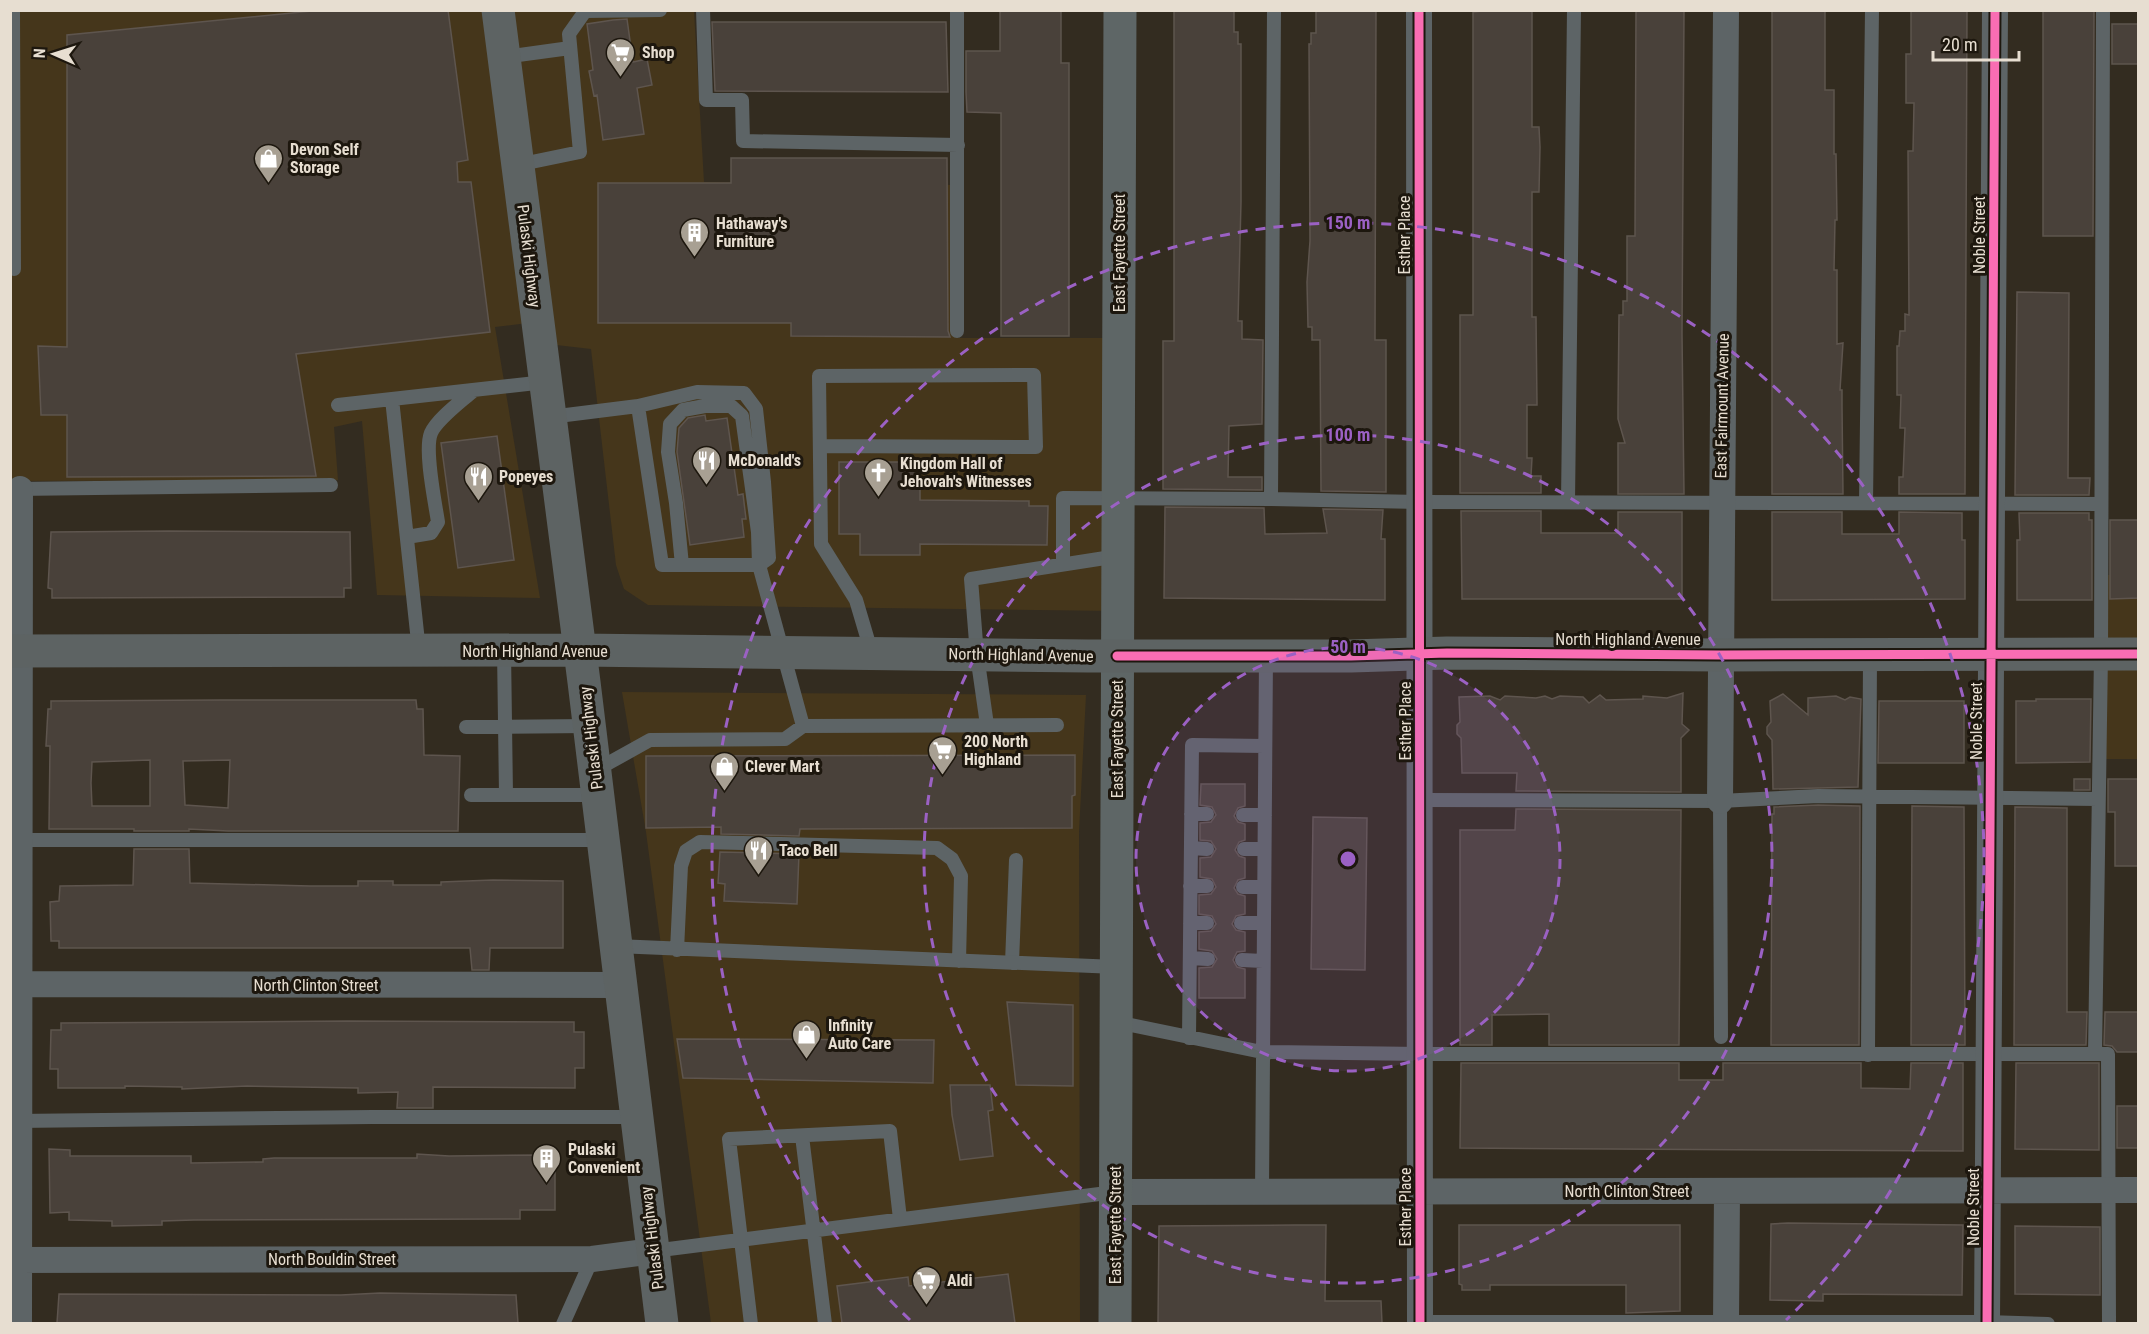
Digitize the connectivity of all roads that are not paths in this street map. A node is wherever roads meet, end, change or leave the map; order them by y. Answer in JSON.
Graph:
{"nodes":[{"id":1,"x":13,"y":10,"type":"edge"},
{"id":2,"x":498,"y":10,"type":"edge"},
{"id":3,"x":660,"y":10,"type":"edge"},
{"id":4,"x":703,"y":10,"type":"edge"},
{"id":5,"x":957,"y":10,"type":"edge"},
{"id":6,"x":1120,"y":10,"type":"edge"},
{"id":7,"x":1274,"y":10,"type":"edge"},
{"id":8,"x":1419,"y":10,"type":"edge"},
{"id":9,"x":1574,"y":10,"type":"edge"},
{"id":10,"x":1726,"y":10,"type":"edge"},
{"id":11,"x":1872,"y":10,"type":"edge"},
{"id":12,"x":1995,"y":10,"type":"edge"},
{"id":13,"x":2103,"y":10,"type":"edge"},
{"id":14,"x":586,"y":11,"type":"edge"},
{"id":15,"x":570,"y":48,"type":"junction"},
{"id":16,"x":504,"y":57,"type":"junction"},
{"id":17,"x":958,"y":145,"type":"junction"},
{"id":18,"x":517,"y":165,"type":"junction"},
{"id":19,"x":14,"y":269,"type":"dead end"},
{"id":20,"x":957,"y":331,"type":"dead end"},
{"id":21,"x":545,"y":382,"type":"junction"},
{"id":22,"x":474,"y":390,"type":"junction"},
{"id":23,"x":392,"y":399,"type":"junction"},
{"id":24,"x":338,"y":405,"type":"dead end"},
{"id":25,"x":638,"y":406,"type":"junction"},
{"id":26,"x":550,"y":417,"type":"junction"},
{"id":27,"x":821,"y":446,"type":"junction"},
{"id":28,"x":331,"y":485,"type":"dead end"},
{"id":29,"x":15,"y":489,"type":"edge"},
{"id":30,"x":1118,"y":498,"type":"junction"},
{"id":31,"x":1271,"y":499,"type":"junction"},
{"id":32,"x":1420,"y":502,"type":"junction"},
{"id":33,"x":1568,"y":502,"type":"junction"},
{"id":34,"x":1721,"y":503,"type":"junction"},
{"id":35,"x":1866,"y":503,"type":"junction"},
{"id":36,"x":1992,"y":504,"type":"junction"},
{"id":37,"x":2101,"y":504,"type":"junction"},
{"id":38,"x":407,"y":537,"type":"junction"},
{"id":39,"x":1118,"y":556,"type":"junction"},
{"id":40,"x":1062,"y":564,"type":"junction"},
{"id":41,"x":682,"y":565,"type":"junction"},
{"id":42,"x":759,"y":565,"type":"junction"},
{"id":43,"x":504,"y":650,"type":"junction"},
{"id":44,"x":580,"y":650,"type":"junction"},
{"id":45,"x":15,"y":651,"type":"edge"},
{"id":46,"x":419,"y":651,"type":"junction"},
{"id":47,"x":783,"y":653,"type":"junction"},
{"id":48,"x":1420,"y":653,"type":"junction"},
{"id":49,"x":872,"y":654,"type":"junction"},
{"id":50,"x":1991,"y":654,"type":"junction"},
{"id":51,"x":2101,"y":654,"type":"junction"},
{"id":52,"x":2139,"y":654,"type":"edge"},
{"id":53,"x":977,"y":655,"type":"junction"},
{"id":54,"x":1720,"y":655,"type":"junction"},
{"id":55,"x":1870,"y":655,"type":"junction"},
{"id":56,"x":1117,"y":656,"type":"junction"},
{"id":57,"x":1266,"y":656,"type":"junction"},
{"id":58,"x":1057,"y":724,"type":"dead end"},
{"id":59,"x":987,"y":725,"type":"junction"},
{"id":60,"x":589,"y":726,"type":"junction"},
{"id":61,"x":803,"y":726,"type":"junction"},
{"id":62,"x":466,"y":727,"type":"dead end"},
{"id":63,"x":504,"y":727,"type":"junction"},
{"id":64,"x":1265,"y":746,"type":"junction"},
{"id":65,"x":596,"y":783,"type":"junction"},
{"id":66,"x":471,"y":795,"type":"dead end"},
{"id":67,"x":506,"y":795,"type":"junction"},
{"id":68,"x":1869,"y":796,"type":"junction"},
{"id":69,"x":1990,"y":797,"type":"junction"},
{"id":70,"x":2098,"y":799,"type":"junction"},
{"id":71,"x":1420,"y":800,"type":"junction"},
{"id":72,"x":1720,"y":801,"type":"junction"},
{"id":73,"x":1191,"y":814,"type":"junction"},
{"id":74,"x":1207,"y":814,"type":"dead end"},
{"id":75,"x":1243,"y":815,"type":"dead end"},
{"id":76,"x":1265,"y":815,"type":"junction"},
{"id":77,"x":15,"y":840,"type":"edge"},
{"id":78,"x":603,"y":840,"type":"junction"},
{"id":79,"x":1191,"y":848,"type":"junction"},
{"id":80,"x":1207,"y":849,"type":"dead end"},
{"id":81,"x":1244,"y":849,"type":"dead end"},
{"id":82,"x":1264,"y":849,"type":"junction"},
{"id":83,"x":1016,"y":860,"type":"dead end"},
{"id":84,"x":1190,"y":886,"type":"junction"},
{"id":85,"x":1208,"y":886,"type":"dead end"},
{"id":86,"x":1243,"y":887,"type":"dead end"},
{"id":87,"x":1264,"y":888,"type":"junction"},
{"id":88,"x":1190,"y":923,"type":"junction"},
{"id":89,"x":1207,"y":923,"type":"dead end"},
{"id":90,"x":1241,"y":923,"type":"dead end"},
{"id":91,"x":1263,"y":923,"type":"junction"},
{"id":92,"x":616,"y":946,"type":"junction"},
{"id":93,"x":677,"y":950,"type":"junction"},
{"id":94,"x":1190,"y":958,"type":"junction"},
{"id":95,"x":1208,"y":959,"type":"dead end"},
{"id":96,"x":1242,"y":960,"type":"dead end"},
{"id":97,"x":959,"y":961,"type":"junction"},
{"id":98,"x":1263,"y":961,"type":"junction"},
{"id":99,"x":1012,"y":963,"type":"junction"},
{"id":100,"x":1116,"y":967,"type":"junction"},
{"id":101,"x":15,"y":984,"type":"edge"},
{"id":102,"x":621,"y":985,"type":"junction"},
{"id":103,"x":1116,"y":1022,"type":"junction"},
{"id":104,"x":1721,"y":1037,"type":"dead end"},
{"id":105,"x":1189,"y":1038,"type":"junction"},
{"id":106,"x":1262,"y":1052,"type":"junction"},
{"id":107,"x":1421,"y":1054,"type":"junction"},
{"id":108,"x":1989,"y":1054,"type":"junction"},
{"id":109,"x":2095,"y":1054,"type":"junction"},
{"id":110,"x":1868,"y":1055,"type":"junction"},
{"id":111,"x":637,"y":1117,"type":"junction"},
{"id":112,"x":15,"y":1121,"type":"edge"},
{"id":113,"x":802,"y":1136,"type":"junction"},
{"id":114,"x":1988,"y":1190,"type":"junction"},
{"id":115,"x":2109,"y":1190,"type":"junction"},
{"id":116,"x":2139,"y":1190,"type":"edge"},
{"id":117,"x":1420,"y":1191,"type":"junction"},
{"id":118,"x":1727,"y":1191,"type":"junction"},
{"id":119,"x":1115,"y":1192,"type":"junction"},
{"id":120,"x":1262,"y":1192,"type":"junction"},
{"id":121,"x":900,"y":1219,"type":"junction"},
{"id":122,"x":815,"y":1230,"type":"junction"},
{"id":123,"x":741,"y":1240,"type":"junction"},
{"id":124,"x":653,"y":1251,"type":"junction"},
{"id":125,"x":592,"y":1259,"type":"junction"},
{"id":126,"x":15,"y":1260,"type":"edge"},
{"id":127,"x":1726,"y":1322,"type":"edge"},
{"id":128,"x":1865,"y":1322,"type":"edge"},
{"id":129,"x":19,"y":1323,"type":"edge"},
{"id":130,"x":563,"y":1323,"type":"edge"},
{"id":131,"x":662,"y":1323,"type":"edge"},
{"id":132,"x":751,"y":1323,"type":"edge"},
{"id":133,"x":825,"y":1323,"type":"edge"},
{"id":134,"x":1115,"y":1323,"type":"edge"},
{"id":135,"x":1419,"y":1323,"type":"edge"},
{"id":136,"x":1565,"y":1323,"type":"edge"},
{"id":137,"x":1988,"y":1323,"type":"edge"},
{"id":138,"x":2048,"y":1323,"type":"edge"},
{"id":139,"x":2109,"y":1323,"type":"edge"}],
"edges":[{"from":1,"to":19,"type":"lane"},
{"from":2,"to":16,"type":"main road","name":"Pulaski Highway"},
{"from":3,"to":14,"type":"lane"},
{"from":4,"to":17,"type":"lane"},
{"from":5,"to":17,"type":"lane"},
{"from":6,"to":30,"type":"main road","name":"East Fayette Street"},
{"from":7,"to":31,"type":"lane"},
{"from":8,"to":32,"type":"street","name":"Esther Place"},
{"from":9,"to":33,"type":"lane"},
{"from":10,"to":34,"type":"street","name":"East Fairmount Avenue"},
{"from":11,"to":35,"type":"lane"},
{"from":12,"to":36,"type":"street","name":"Noble Street"},
{"from":13,"to":37,"type":"lane"},
{"from":14,"to":15,"type":"lane"},
{"from":15,"to":16,"type":"lane"},
{"from":15,"to":18,"type":"lane"},
{"from":16,"to":18,"type":"main road","name":"Pulaski Highway"},
{"from":17,"to":20,"type":"lane"},
{"from":18,"to":21,"type":"main road","name":"Pulaski Highway"},
{"from":21,"to":22,"type":"lane"},
{"from":21,"to":26,"type":"main road","name":"Pulaski Highway"},
{"from":22,"to":23,"type":"lane"},
{"from":22,"to":38,"type":"lane"},
{"from":23,"to":24,"type":"lane"},
{"from":23,"to":38,"type":"lane"},
{"from":25,"to":26,"type":"lane"},
{"from":25,"to":41,"type":"lane"},
{"from":25,"to":42,"type":"lane"},
{"from":26,"to":44,"type":"main road","name":"Pulaski Highway"},
{"from":27,"to":27,"type":"lane"},
{"from":27,"to":49,"type":"lane"},
{"from":28,"to":29,"type":"lane"},
{"from":29,"to":45,"type":"street"},
{"from":30,"to":31,"type":"lane"},
{"from":30,"to":39,"type":"main road","name":"East Fayette Street"},
{"from":30,"to":40,"type":"lane"},
{"from":31,"to":32,"type":"lane"},
{"from":32,"to":33,"type":"lane"},
{"from":32,"to":48,"type":"street","name":"Esther Place"},
{"from":33,"to":34,"type":"lane"},
{"from":34,"to":35,"type":"lane"},
{"from":34,"to":54,"type":"street","name":"East Fairmount Avenue"},
{"from":35,"to":36,"type":"lane"},
{"from":36,"to":37,"type":"lane"},
{"from":36,"to":50,"type":"street","name":"Noble Street"},
{"from":37,"to":51,"type":"lane"},
{"from":38,"to":46,"type":"lane"},
{"from":39,"to":40,"type":"lane"},
{"from":39,"to":56,"type":"main road","name":"East Fayette Street"},
{"from":40,"to":53,"type":"lane"},
{"from":41,"to":42,"type":"lane"},
{"from":41,"to":42,"type":"lane"},
{"from":42,"to":47,"type":"lane"},
{"from":43,"to":44,"type":"main road","name":"North Highland Avenue"},
{"from":43,"to":46,"type":"main road","name":"North Highland Avenue"},
{"from":43,"to":63,"type":"lane"},
{"from":44,"to":47,"type":"main road","name":"North Highland Avenue"},
{"from":44,"to":60,"type":"main road","name":"Pulaski Highway"},
{"from":45,"to":46,"type":"main road","name":"North Highland Avenue"},
{"from":45,"to":77,"type":"street"},
{"from":47,"to":49,"type":"main road","name":"North Highland Avenue"},
{"from":47,"to":61,"type":"lane"},
{"from":48,"to":54,"type":"main road","name":"North Highland Avenue"},
{"from":48,"to":57,"type":"main road","name":"North Highland Avenue"},
{"from":48,"to":71,"type":"street","name":"Esther Place"},
{"from":49,"to":53,"type":"main road","name":"North Highland Avenue"},
{"from":50,"to":51,"type":"main road","name":"North Highland Avenue"},
{"from":50,"to":55,"type":"main road","name":"North Highland Avenue"},
{"from":50,"to":69,"type":"street","name":"Noble Street"},
{"from":51,"to":52,"type":"main road","name":"North Highland Avenue"},
{"from":51,"to":70,"type":"lane"},
{"from":53,"to":56,"type":"main road","name":"North Highland Avenue"},
{"from":53,"to":59,"type":"lane"},
{"from":54,"to":55,"type":"main road","name":"North Highland Avenue"},
{"from":54,"to":72,"type":"street","name":"East Fairmount Avenue"},
{"from":55,"to":68,"type":"lane"},
{"from":56,"to":57,"type":"main road","name":"North Highland Avenue"},
{"from":56,"to":100,"type":"main road","name":"East Fayette Street"},
{"from":57,"to":64,"type":"lane"},
{"from":58,"to":59,"type":"lane"},
{"from":59,"to":61,"type":"lane"},
{"from":60,"to":63,"type":"lane"},
{"from":60,"to":65,"type":"main road","name":"Pulaski Highway"},
{"from":61,"to":65,"type":"lane"},
{"from":62,"to":63,"type":"lane"},
{"from":63,"to":67,"type":"lane"},
{"from":64,"to":73,"type":"lane"},
{"from":64,"to":76,"type":"lane"},
{"from":65,"to":67,"type":"lane"},
{"from":65,"to":78,"type":"main road","name":"Pulaski Highway"},
{"from":66,"to":67,"type":"lane"},
{"from":68,"to":69,"type":"lane"},
{"from":68,"to":72,"type":"lane"},
{"from":68,"to":110,"type":"lane"},
{"from":69,"to":70,"type":"lane"},
{"from":69,"to":108,"type":"street","name":"Noble Street"},
{"from":70,"to":109,"type":"lane"},
{"from":71,"to":72,"type":"lane"},
{"from":71,"to":107,"type":"street","name":"Esther Place"},
{"from":72,"to":104,"type":"lane"},
{"from":73,"to":74,"type":"lane"},
{"from":73,"to":79,"type":"lane"},
{"from":75,"to":76,"type":"lane"},
{"from":76,"to":82,"type":"lane"},
{"from":77,"to":78,"type":"lane"},
{"from":77,"to":101,"type":"street"},
{"from":78,"to":92,"type":"main road","name":"Pulaski Highway"},
{"from":79,"to":80,"type":"lane"},
{"from":79,"to":84,"type":"lane"},
{"from":81,"to":82,"type":"lane"},
{"from":82,"to":87,"type":"lane"},
{"from":83,"to":99,"type":"lane"},
{"from":84,"to":85,"type":"lane"},
{"from":84,"to":88,"type":"lane"},
{"from":86,"to":87,"type":"lane"},
{"from":87,"to":91,"type":"lane"},
{"from":88,"to":89,"type":"lane"},
{"from":88,"to":94,"type":"lane"},
{"from":90,"to":91,"type":"lane"},
{"from":91,"to":98,"type":"lane"},
{"from":92,"to":93,"type":"lane"},
{"from":92,"to":102,"type":"main road","name":"Pulaski Highway"},
{"from":93,"to":97,"type":"lane"},
{"from":93,"to":97,"type":"lane"},
{"from":94,"to":95,"type":"lane"},
{"from":94,"to":105,"type":"lane"},
{"from":96,"to":98,"type":"lane"},
{"from":97,"to":99,"type":"lane"},
{"from":98,"to":106,"type":"lane"},
{"from":99,"to":100,"type":"lane"},
{"from":100,"to":103,"type":"main road","name":"East Fayette Street"},
{"from":101,"to":102,"type":"street","name":"North Clinton Street"},
{"from":101,"to":112,"type":"street"},
{"from":102,"to":111,"type":"main road","name":"Pulaski Highway"},
{"from":103,"to":105,"type":"lane"},
{"from":103,"to":119,"type":"main road","name":"East Fayette Street"},
{"from":105,"to":106,"type":"lane"},
{"from":106,"to":107,"type":"lane"},
{"from":106,"to":120,"type":"lane"},
{"from":107,"to":110,"type":"lane"},
{"from":107,"to":117,"type":"street","name":"Esther Place"},
{"from":108,"to":109,"type":"lane"},
{"from":108,"to":110,"type":"lane"},
{"from":108,"to":114,"type":"street","name":"Noble Street"},
{"from":109,"to":115,"type":"lane"},
{"from":111,"to":112,"type":"lane"},
{"from":111,"to":124,"type":"main road","name":"Pulaski Highway"},
{"from":112,"to":126,"type":"street"},
{"from":113,"to":121,"type":"lane"},
{"from":113,"to":122,"type":"lane"},
{"from":113,"to":123,"type":"lane"},
{"from":114,"to":115,"type":"street","name":"North Clinton Street"},
{"from":114,"to":118,"type":"street","name":"North Clinton Street"},
{"from":114,"to":137,"type":"street","name":"Noble Street"},
{"from":115,"to":116,"type":"street","name":"North Clinton Street"},
{"from":115,"to":139,"type":"lane"},
{"from":117,"to":118,"type":"street","name":"North Clinton Street"},
{"from":117,"to":120,"type":"street","name":"North Clinton Street"},
{"from":117,"to":135,"type":"street","name":"Esther Place"},
{"from":118,"to":127,"type":"street"},
{"from":119,"to":120,"type":"street","name":"North Clinton Street"},
{"from":119,"to":121,"type":"lane"},
{"from":119,"to":134,"type":"main road","name":"East Fayette Street"},
{"from":121,"to":122,"type":"lane"},
{"from":122,"to":123,"type":"lane"},
{"from":122,"to":133,"type":"lane"},
{"from":123,"to":124,"type":"lane"},
{"from":123,"to":132,"type":"lane"},
{"from":124,"to":125,"type":"street","name":"North Bouldin Street"},
{"from":124,"to":131,"type":"main road","name":"Pulaski Highway"},
{"from":125,"to":126,"type":"street","name":"North Bouldin Street"},
{"from":125,"to":130,"type":"lane"},
{"from":126,"to":129,"type":"street"},
{"from":127,"to":128,"type":"lane"},
{"from":127,"to":136,"type":"lane"},
{"from":128,"to":137,"type":"lane"},
{"from":135,"to":136,"type":"lane"},
{"from":137,"to":138,"type":"lane"}]}
